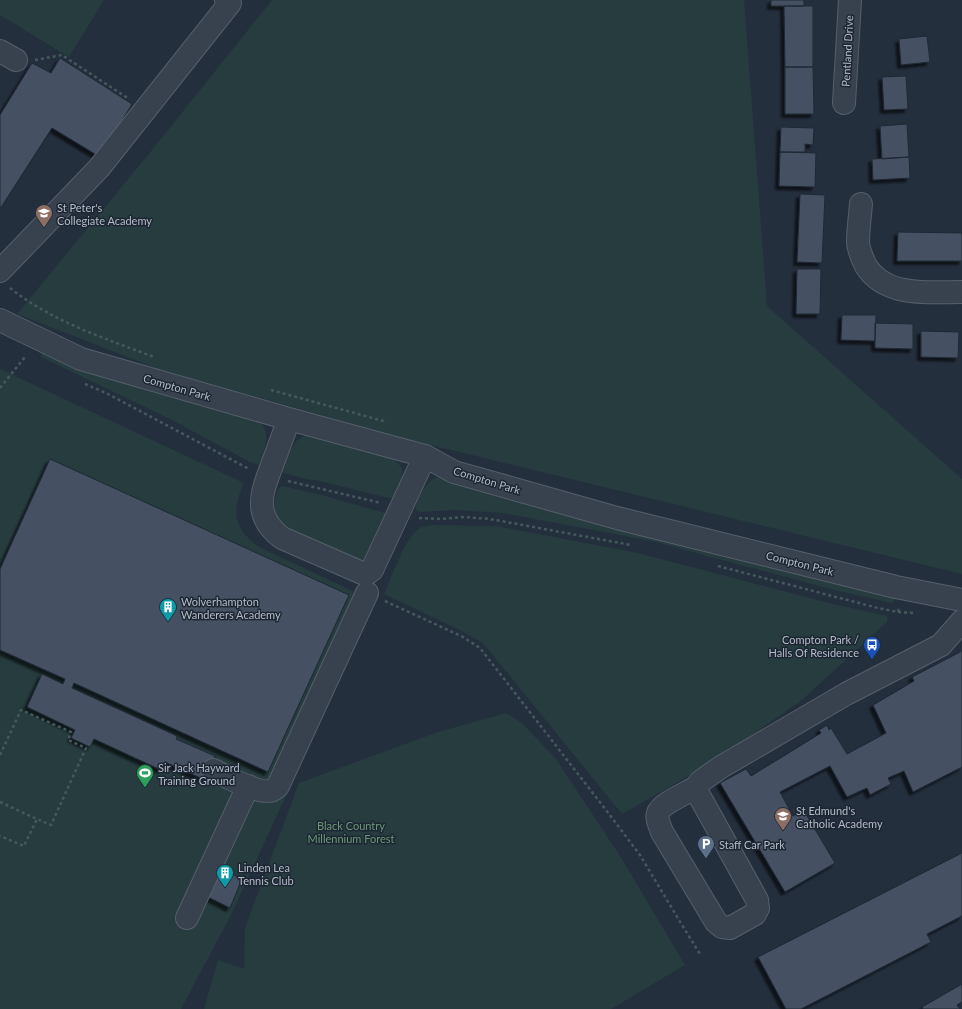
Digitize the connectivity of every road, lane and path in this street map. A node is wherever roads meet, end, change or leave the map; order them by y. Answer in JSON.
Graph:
{"nodes":[{"id":1,"x":226,"y":0,"type":"edge"},
{"id":2,"x":850,"y":0,"type":"edge"},
{"id":3,"x":15,"y":57,"type":"edge"},
{"id":4,"x":844,"y":103,"type":"dead end"},
{"id":5,"x":144,"y":110,"type":"junction"},
{"id":6,"x":861,"y":204,"type":"dead end"},
{"id":7,"x":3,"y":278,"type":"edge"},
{"id":8,"x":962,"y":292,"type":"edge"},
{"id":9,"x":0,"y":320,"type":"edge"},
{"id":10,"x":25,"y":357,"type":"dead end"},
{"id":11,"x":158,"y":358,"type":"dead end"},
{"id":12,"x":85,"y":383,"type":"dead end"},
{"id":13,"x":0,"y":388,"type":"edge"},
{"id":14,"x":270,"y":390,"type":"dead end"},
{"id":15,"x":289,"y":419,"type":"junction"},
{"id":16,"x":391,"y":423,"type":"dead end"},
{"id":17,"x":426,"y":456,"type":"junction"},
{"id":18,"x":242,"y":466,"type":"dead end"},
{"id":19,"x":287,"y":481,"type":"dead end"},
{"id":20,"x":387,"y":505,"type":"dead end"},
{"id":21,"x":418,"y":518,"type":"dead end"},
{"id":22,"x":633,"y":545,"type":"dead end"},
{"id":23,"x":717,"y":566,"type":"dead end"},
{"id":24,"x":906,"y":588,"type":"junction"},
{"id":25,"x":367,"y":593,"type":"joint"},
{"id":26,"x":962,"y":600,"type":"edge"},
{"id":27,"x":962,"y":621,"type":"edge"},
{"id":28,"x":0,"y":755,"type":"edge"},
{"id":29,"x":213,"y":770,"type":"dead end"},
{"id":30,"x":248,"y":786,"type":"junction"},
{"id":31,"x":695,"y":788,"type":"junction"},
{"id":32,"x":0,"y":802,"type":"edge"},
{"id":33,"x":36,"y":819,"type":"junction"},
{"id":34,"x":0,"y":836,"type":"edge"},
{"id":35,"x":187,"y":918,"type":"dead end"},
{"id":36,"x":700,"y":954,"type":"dead end"}],
"edges":[{"from":1,"to":5,"type":"street"},
{"from":2,"to":4,"type":"street","name":"Pentland Drive"},
{"from":3,"to":5,"type":"path"},
{"from":5,"to":7,"type":"street"},
{"from":6,"to":8,"type":"street"},
{"from":7,"to":11,"type":"path"},
{"from":9,"to":15,"type":"street","name":"Compton Park"},
{"from":10,"to":13,"type":"path"},
{"from":12,"to":18,"type":"path"},
{"from":14,"to":16,"type":"path"},
{"from":15,"to":17,"type":"street","name":"Compton Park"},
{"from":15,"to":17,"type":"street"},
{"from":17,"to":24,"type":"street","name":"Compton Park"},
{"from":19,"to":20,"type":"path"},
{"from":21,"to":22,"type":"path"},
{"from":23,"to":24,"type":"path"},
{"from":24,"to":26,"type":"street","name":"Compton Park"},
{"from":25,"to":30,"type":"street"},
{"from":25,"to":36,"type":"path"},
{"from":27,"to":31,"type":"street"},
{"from":28,"to":33,"type":"path"},
{"from":29,"to":30,"type":"street"},
{"from":30,"to":35,"type":"street"},
{"from":31,"to":31,"type":"street"},
{"from":32,"to":33,"type":"path"},
{"from":33,"to":34,"type":"path"}]}
